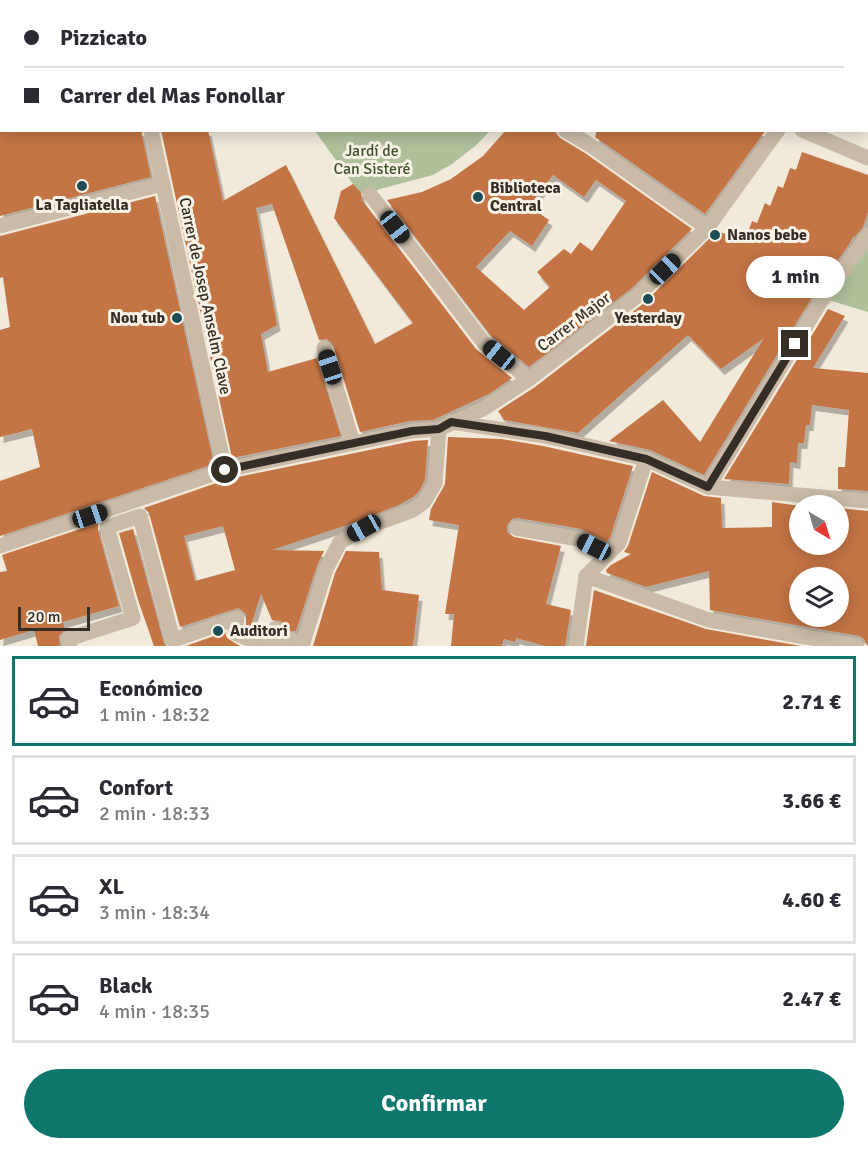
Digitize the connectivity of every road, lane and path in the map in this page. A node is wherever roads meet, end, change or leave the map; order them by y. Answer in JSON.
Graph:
{"nodes":[{"id":1,"x":151,"y":132,"type":"edge"},
{"id":2,"x":568,"y":132,"type":"edge"},
{"id":3,"x":777,"y":132,"type":"edge"},
{"id":4,"x":807,"y":132,"type":"edge"},
{"id":5,"x":868,"y":158,"type":"edge"},
{"id":6,"x":162,"y":184,"type":"junction"},
{"id":7,"x":370,"y":194,"type":"dead end"},
{"id":8,"x":0,"y":226,"type":"edge"},
{"id":9,"x":707,"y":228,"type":"junction"},
{"id":10,"x":868,"y":235,"type":"edge"},
{"id":11,"x":324,"y":348,"type":"dead end"},
{"id":12,"x":529,"y":379,"type":"junction"},
{"id":13,"x":445,"y":426,"type":"junction"},
{"id":14,"x":353,"y":443,"type":"junction"},
{"id":15,"x":646,"y":459,"type":"junction"},
{"id":16,"x":225,"y":470,"type":"junction"},
{"id":17,"x":708,"y":487,"type":"junction"},
{"id":18,"x":868,"y":501,"type":"edge"},
{"id":19,"x":516,"y":528,"type":"dead end"},
{"id":20,"x":0,"y":546,"type":"edge"},
{"id":21,"x":608,"y":554,"type":"junction"},
{"id":22,"x":586,"y":576,"type":"junction"},
{"id":23,"x":70,"y":646,"type":"edge"},
{"id":24,"x":266,"y":646,"type":"edge"},
{"id":25,"x":288,"y":646,"type":"edge"},
{"id":26,"x":302,"y":646,"type":"edge"},
{"id":27,"x":576,"y":646,"type":"edge"},
{"id":28,"x":857,"y":646,"type":"edge"}],
"edges":[{"from":1,"to":6,"type":"street","name":"Carrer de Josep Anselm Clave"},
{"from":2,"to":9,"type":"street"},
{"from":3,"to":9,"type":"street","name":"Carrer Major"},
{"from":4,"to":5,"type":"street"},
{"from":6,"to":8,"type":"street"},
{"from":6,"to":16,"type":"street","name":"Carrer de Josep Anselm Clave"},
{"from":7,"to":12,"type":"street"},
{"from":9,"to":12,"type":"street","name":"Carrer Major"},
{"from":10,"to":17,"type":"street"},
{"from":11,"to":14,"type":"street"},
{"from":12,"to":13,"type":"street","name":"Carrer Major"},
{"from":13,"to":14,"type":"street","name":"Carrer Major"},
{"from":13,"to":15,"type":"street"},
{"from":13,"to":26,"type":"street"},
{"from":14,"to":16,"type":"street","name":"Carrer Major"},
{"from":15,"to":17,"type":"street"},
{"from":15,"to":21,"type":"street"},
{"from":16,"to":20,"type":"street","name":"Carrer Major"},
{"from":17,"to":18,"type":"street"},
{"from":19,"to":21,"type":"street"},
{"from":21,"to":22,"type":"street"},
{"from":22,"to":27,"type":"street"},
{"from":22,"to":28,"type":"street"},
{"from":23,"to":24,"type":"street"},
{"from":24,"to":25,"type":"street"}]}
